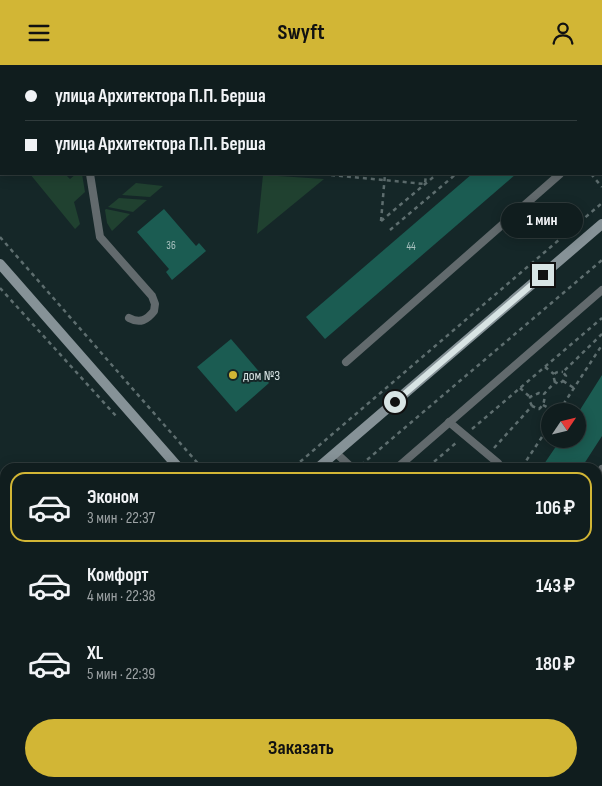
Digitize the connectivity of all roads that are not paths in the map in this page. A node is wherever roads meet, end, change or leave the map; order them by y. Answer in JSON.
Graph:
{"nodes":[{"id":1,"x":90,"y":175,"type":"edge"},
{"id":2,"x":559,"y":175,"type":"edge"},
{"id":3,"x":602,"y":224,"type":"edge"},
{"id":4,"x":0,"y":264,"type":"edge"},
{"id":5,"x":602,"y":290,"type":"edge"},
{"id":6,"x":129,"y":318,"type":"dead end"},
{"id":7,"x":346,"y":362,"type":"dead end"},
{"id":8,"x":449,"y":423,"type":"junction"},
{"id":9,"x":336,"y":453,"type":"junction"},
{"id":10,"x":174,"y":463,"type":"edge"},
{"id":11,"x":324,"y":463,"type":"edge"},
{"id":12,"x":347,"y":463,"type":"edge"},
{"id":13,"x":403,"y":463,"type":"edge"},
{"id":14,"x":498,"y":463,"type":"edge"}],
"edges":[{"from":1,"to":6,"type":"lane"},
{"from":2,"to":7,"type":"lane"},
{"from":3,"to":9,"type":"street"},
{"from":4,"to":10,"type":"street"},
{"from":5,"to":8,"type":"lane"},
{"from":8,"to":13,"type":"lane"},
{"from":8,"to":14,"type":"lane"},
{"from":9,"to":11,"type":"street"},
{"from":9,"to":12,"type":"lane"}]}
